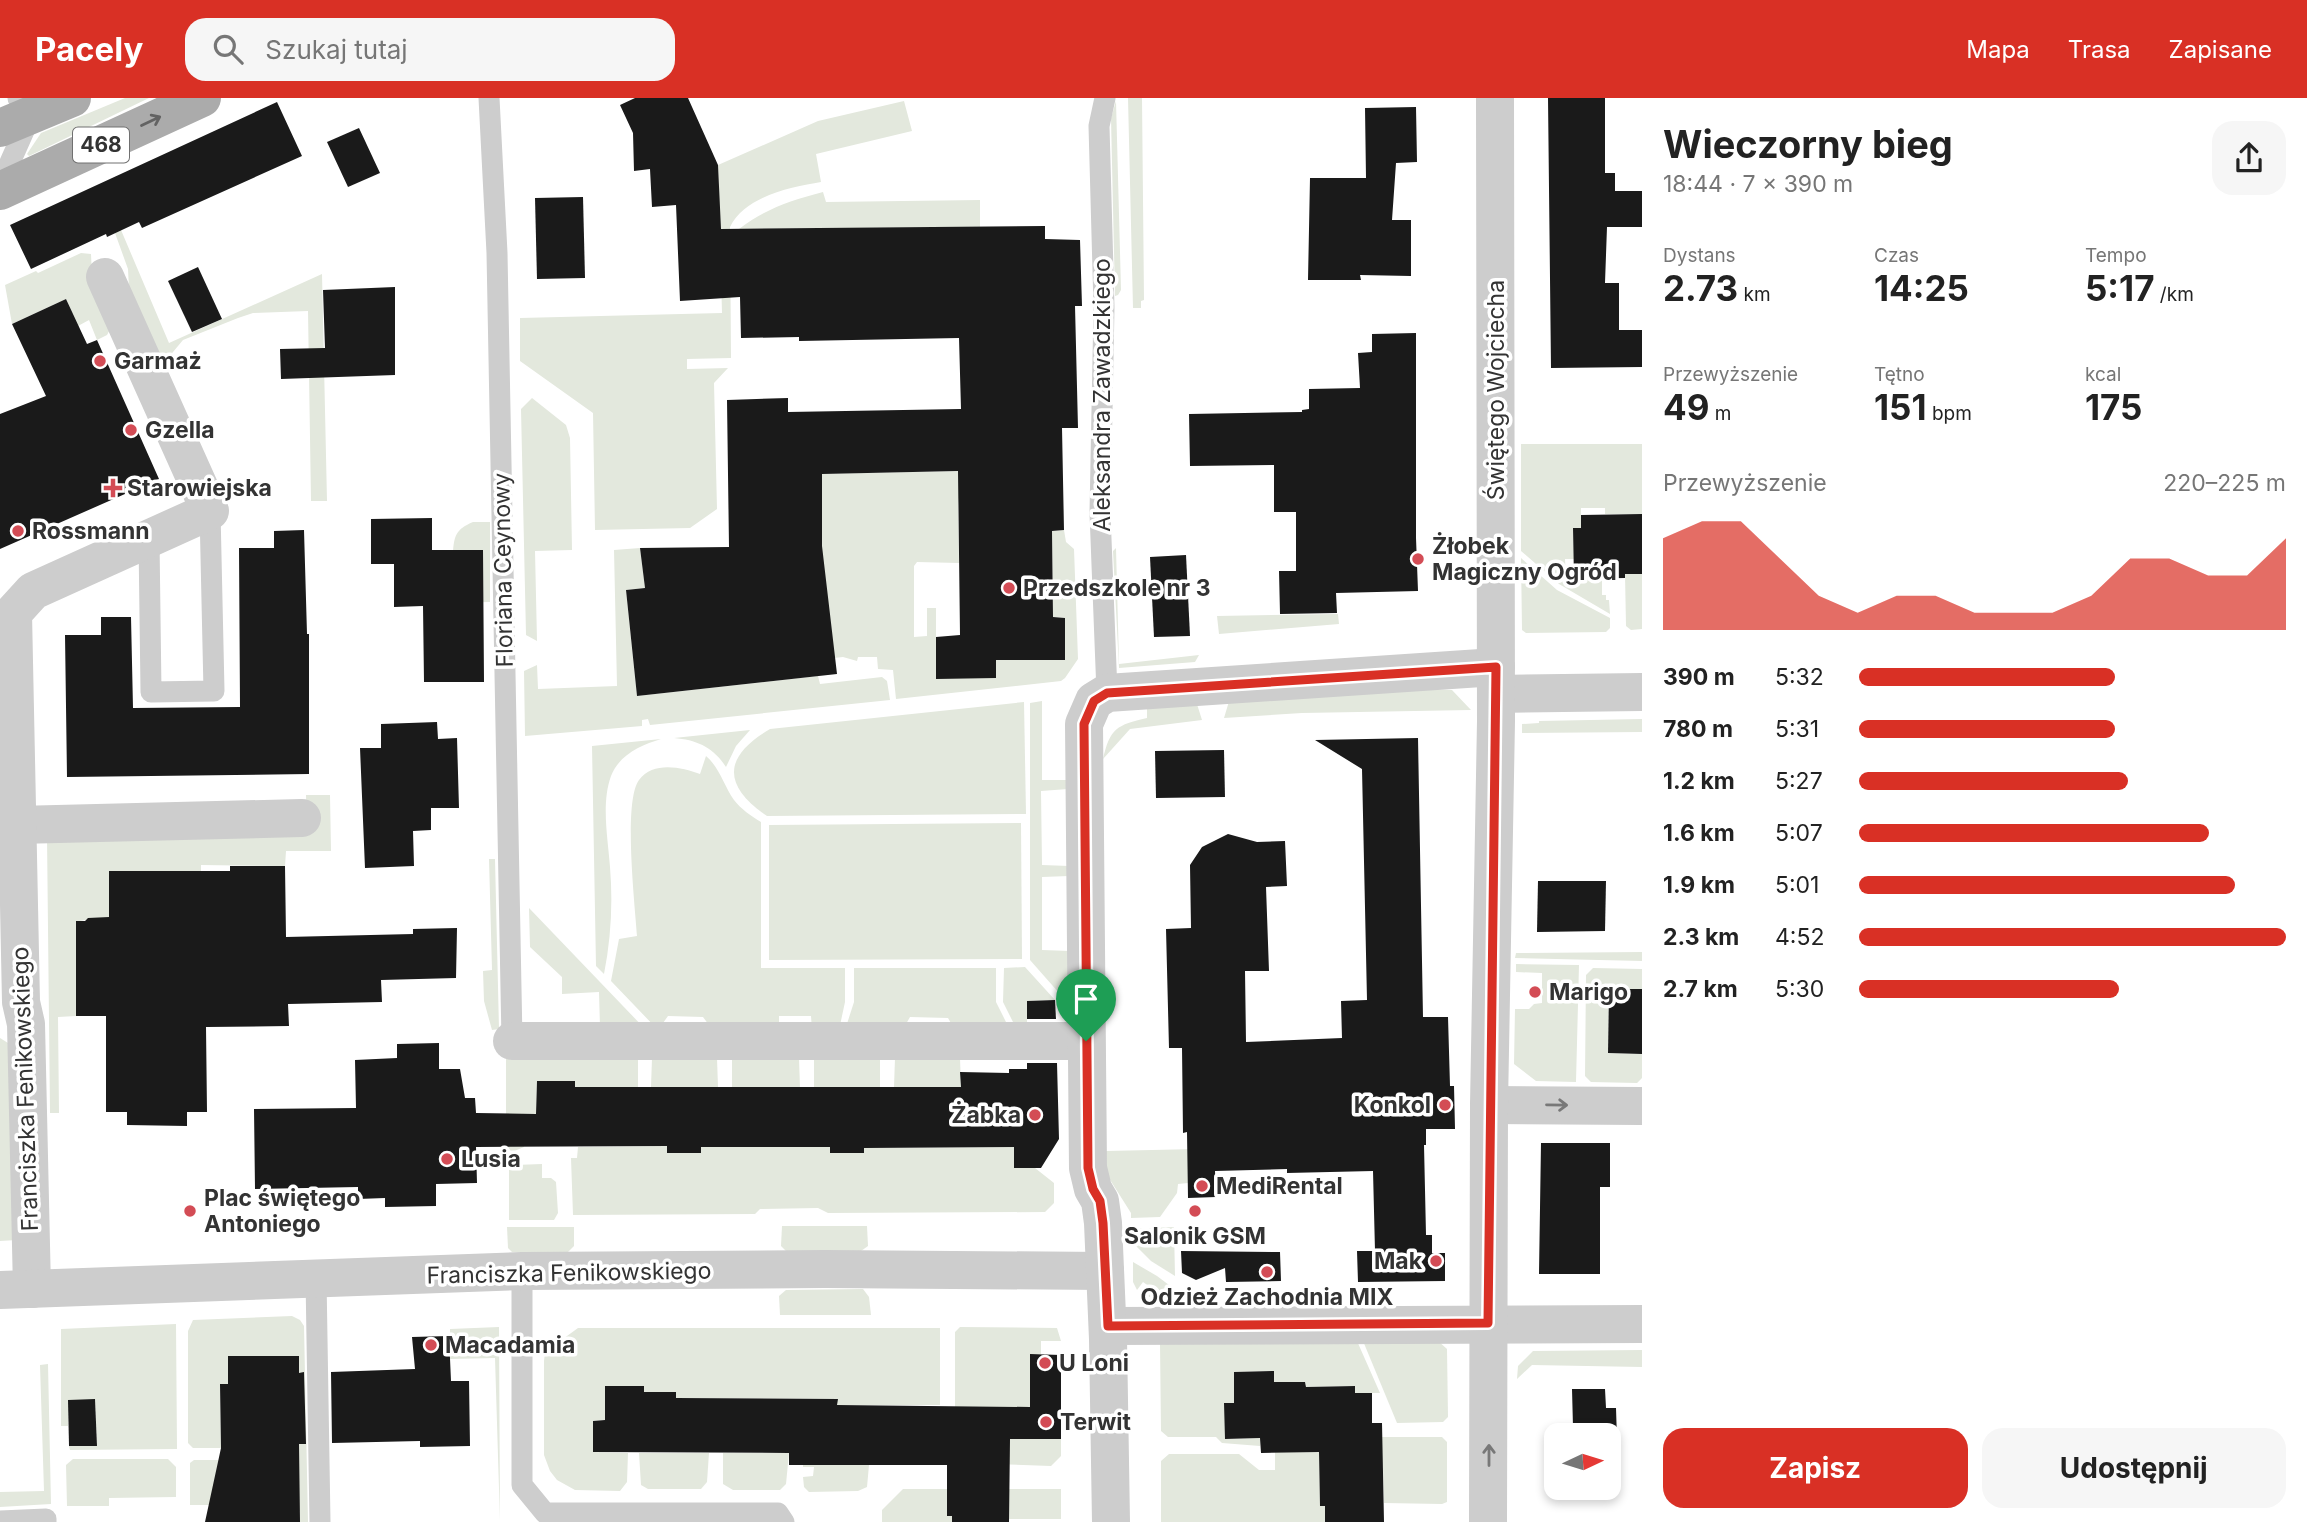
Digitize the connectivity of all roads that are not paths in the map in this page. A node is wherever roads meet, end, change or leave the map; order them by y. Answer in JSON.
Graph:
{"nodes":[{"id":1,"x":72,"y":98,"type":"edge"},
{"id":2,"x":202,"y":98,"type":"edge"},
{"id":3,"x":489,"y":98,"type":"edge"},
{"id":4,"x":1105,"y":98,"type":"edge"},
{"id":5,"x":1495,"y":98,"type":"edge"},
{"id":6,"x":16,"y":114,"type":"edge"},
{"id":7,"x":0,"y":185,"type":"edge"},
{"id":8,"x":0,"y":191,"type":"edge"},
{"id":9,"x":105,"y":277,"type":"dead end"},
{"id":10,"x":209,"y":511,"type":"junction"},
{"id":11,"x":149,"y":540,"type":"junction"},
{"id":12,"x":1496,"y":680,"type":"junction"},
{"id":13,"x":1642,"y":692,"type":"edge"},
{"id":14,"x":1107,"y":693,"type":"junction"},
{"id":15,"x":302,"y":818,"type":"dead end"},
{"id":16,"x":17,"y":824,"type":"junction"},
{"id":17,"x":512,"y":1041,"type":"joint"},
{"id":18,"x":1086,"y":1041,"type":"junction"},
{"id":19,"x":1489,"y":1105,"type":"junction"},
{"id":20,"x":1642,"y":1106,"type":"edge"},
{"id":21,"x":522,"y":1271,"type":"junction"},
{"id":22,"x":1105,"y":1271,"type":"junction"},
{"id":23,"x":316,"y":1278,"type":"junction"},
{"id":24,"x":16,"y":1289,"type":"edge"},
{"id":25,"x":1488,"y":1323,"type":"junction"},
{"id":26,"x":1642,"y":1324,"type":"edge"},
{"id":27,"x":1108,"y":1326,"type":"junction"},
{"id":28,"x":674,"y":1517,"type":"edge"},
{"id":29,"x":0,"y":1521,"type":"edge"},
{"id":30,"x":46,"y":1522,"type":"edge"},
{"id":31,"x":320,"y":1522,"type":"edge"},
{"id":32,"x":784,"y":1522,"type":"edge"},
{"id":33,"x":1111,"y":1522,"type":"edge"},
{"id":34,"x":1488,"y":1522,"type":"edge"}],
"edges":[{"from":1,"to":6,"type":"main road","number":"468"},
{"from":8,"to":2,"type":"main road","number":"468","one_way":true},
{"from":3,"to":17,"type":"lane","name":"Floriana Ceynowy"},
{"from":4,"to":14,"type":"lane","name":"Aleksandra Zawadzkiego"},
{"from":5,"to":12,"type":"street","name":"Świętego Wojciecha"},
{"from":6,"to":7,"type":"lane"},
{"from":9,"to":10,"type":"street"},
{"from":10,"to":11,"type":"street","name":"Franciszka Fenikowskiego"},
{"from":10,"to":11,"type":"lane"},
{"from":11,"to":16,"type":"street","name":"Franciszka Fenikowskiego"},
{"from":12,"to":13,"type":"street"},
{"from":12,"to":14,"type":"street"},
{"from":12,"to":19,"type":"street","name":"Świętego Wojciecha"},
{"from":14,"to":18,"type":"street"},
{"from":15,"to":16,"type":"street"},
{"from":16,"to":24,"type":"street","name":"Franciszka Fenikowskiego"},
{"from":17,"to":18,"type":"street"},
{"from":18,"to":22,"type":"street"},
{"from":19,"to":20,"type":"street","one_way":true},
{"from":19,"to":25,"type":"street","name":"Świętego Wojciecha"},
{"from":21,"to":22,"type":"street","name":"Franciszka Fenikowskiego"},
{"from":21,"to":23,"type":"street","name":"Franciszka Fenikowskiego"},
{"from":21,"to":28,"type":"lane"},
{"from":22,"to":27,"type":"street"},
{"from":23,"to":24,"type":"street","name":"Franciszka Fenikowskiego"},
{"from":23,"to":31,"type":"lane"},
{"from":25,"to":26,"type":"street"},
{"from":25,"to":27,"type":"street"},
{"from":34,"to":25,"type":"street","name":"Świętego Wojciecha","one_way":true},
{"from":27,"to":33,"type":"street"},
{"from":28,"to":32,"type":"lane"},
{"from":29,"to":30,"type":"lane"}]}
